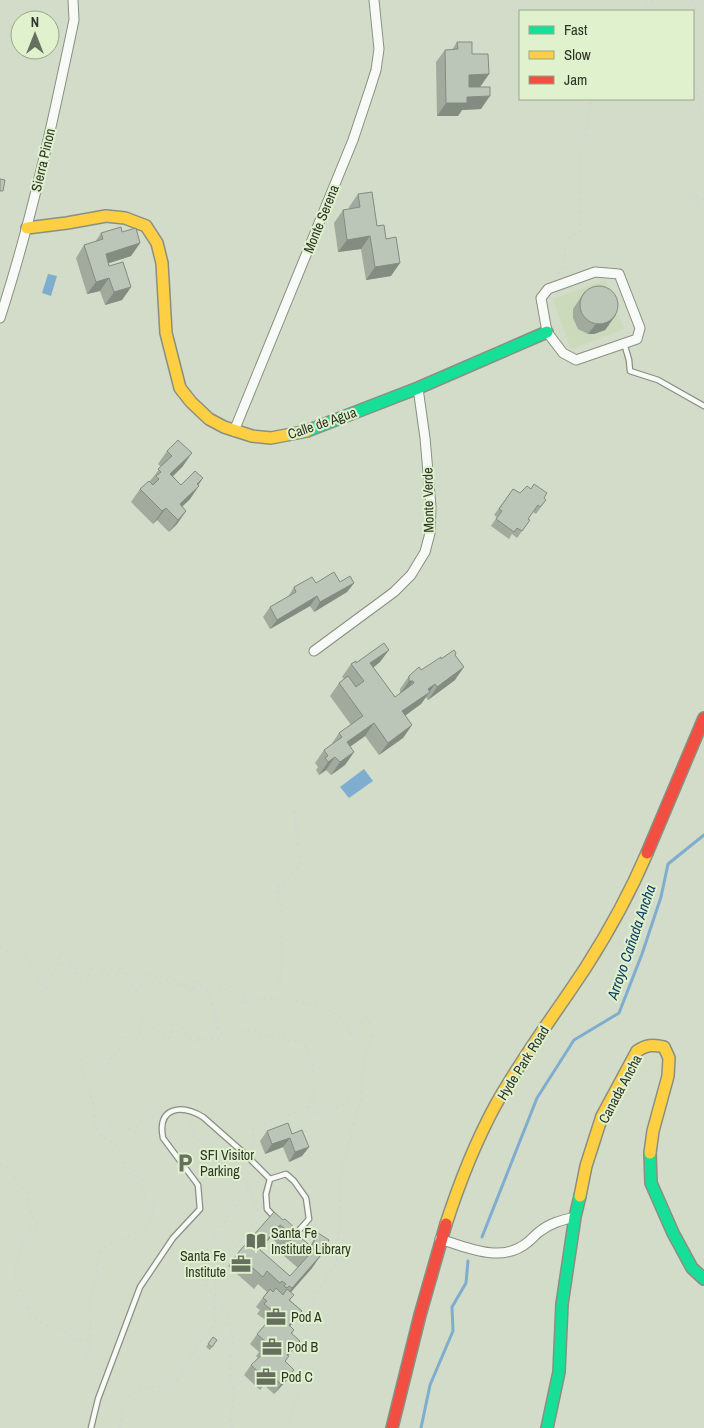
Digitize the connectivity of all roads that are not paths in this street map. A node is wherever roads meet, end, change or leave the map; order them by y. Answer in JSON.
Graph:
{"nodes":[{"id":1,"x":73,"y":0,"type":"edge"},
{"id":2,"x":374,"y":0,"type":"edge"},
{"id":3,"x":27,"y":228,"type":"junction"},
{"id":4,"x":0,"y":318,"type":"edge"},
{"id":5,"x":547,"y":332,"type":"junction"},
{"id":6,"x":624,"y":343,"type":"junction"},
{"id":7,"x":418,"y":388,"type":"junction"},
{"id":8,"x":704,"y":406,"type":"edge"},
{"id":9,"x":234,"y":431,"type":"junction"},
{"id":10,"x":314,"y":651,"type":"dead end"},
{"id":11,"x":704,"y":718,"type":"edge"},
{"id":12,"x":270,"y":1179,"type":"junction"},
{"id":13,"x":575,"y":1217,"type":"junction"},
{"id":14,"x":440,"y":1239,"type":"junction"},
{"id":15,"x":704,"y":1279,"type":"edge"},
{"id":16,"x":91,"y":1428,"type":"edge"},
{"id":17,"x":392,"y":1428,"type":"edge"},
{"id":18,"x":547,"y":1428,"type":"edge"}],
"edges":[{"from":1,"to":3,"type":"street","name":"Sierra Pinon"},
{"from":2,"to":9,"type":"street","name":"Monte Serena"},
{"from":3,"to":4,"type":"street","name":"Sierra Pinon"},
{"from":3,"to":9,"type":"street","name":"Calle de Agua"},
{"from":5,"to":6,"type":"street"},
{"from":5,"to":6,"type":"street"},
{"from":5,"to":7,"type":"street","name":"Calle de Agua"},
{"from":6,"to":8,"type":"lane"},
{"from":7,"to":9,"type":"street","name":"Calle de Agua"},
{"from":7,"to":10,"type":"street","name":"Monte Verde"},
{"from":11,"to":14,"type":"street","name":"Hyde Park Road"},
{"from":12,"to":12,"type":"lane"},
{"from":12,"to":16,"type":"lane"},
{"from":13,"to":14,"type":"street"},
{"from":13,"to":15,"type":"street","name":"Canada Ancha"},
{"from":13,"to":18,"type":"street","name":"Canada Ancha"},
{"from":14,"to":17,"type":"street","name":"Hyde Park Road"}]}
